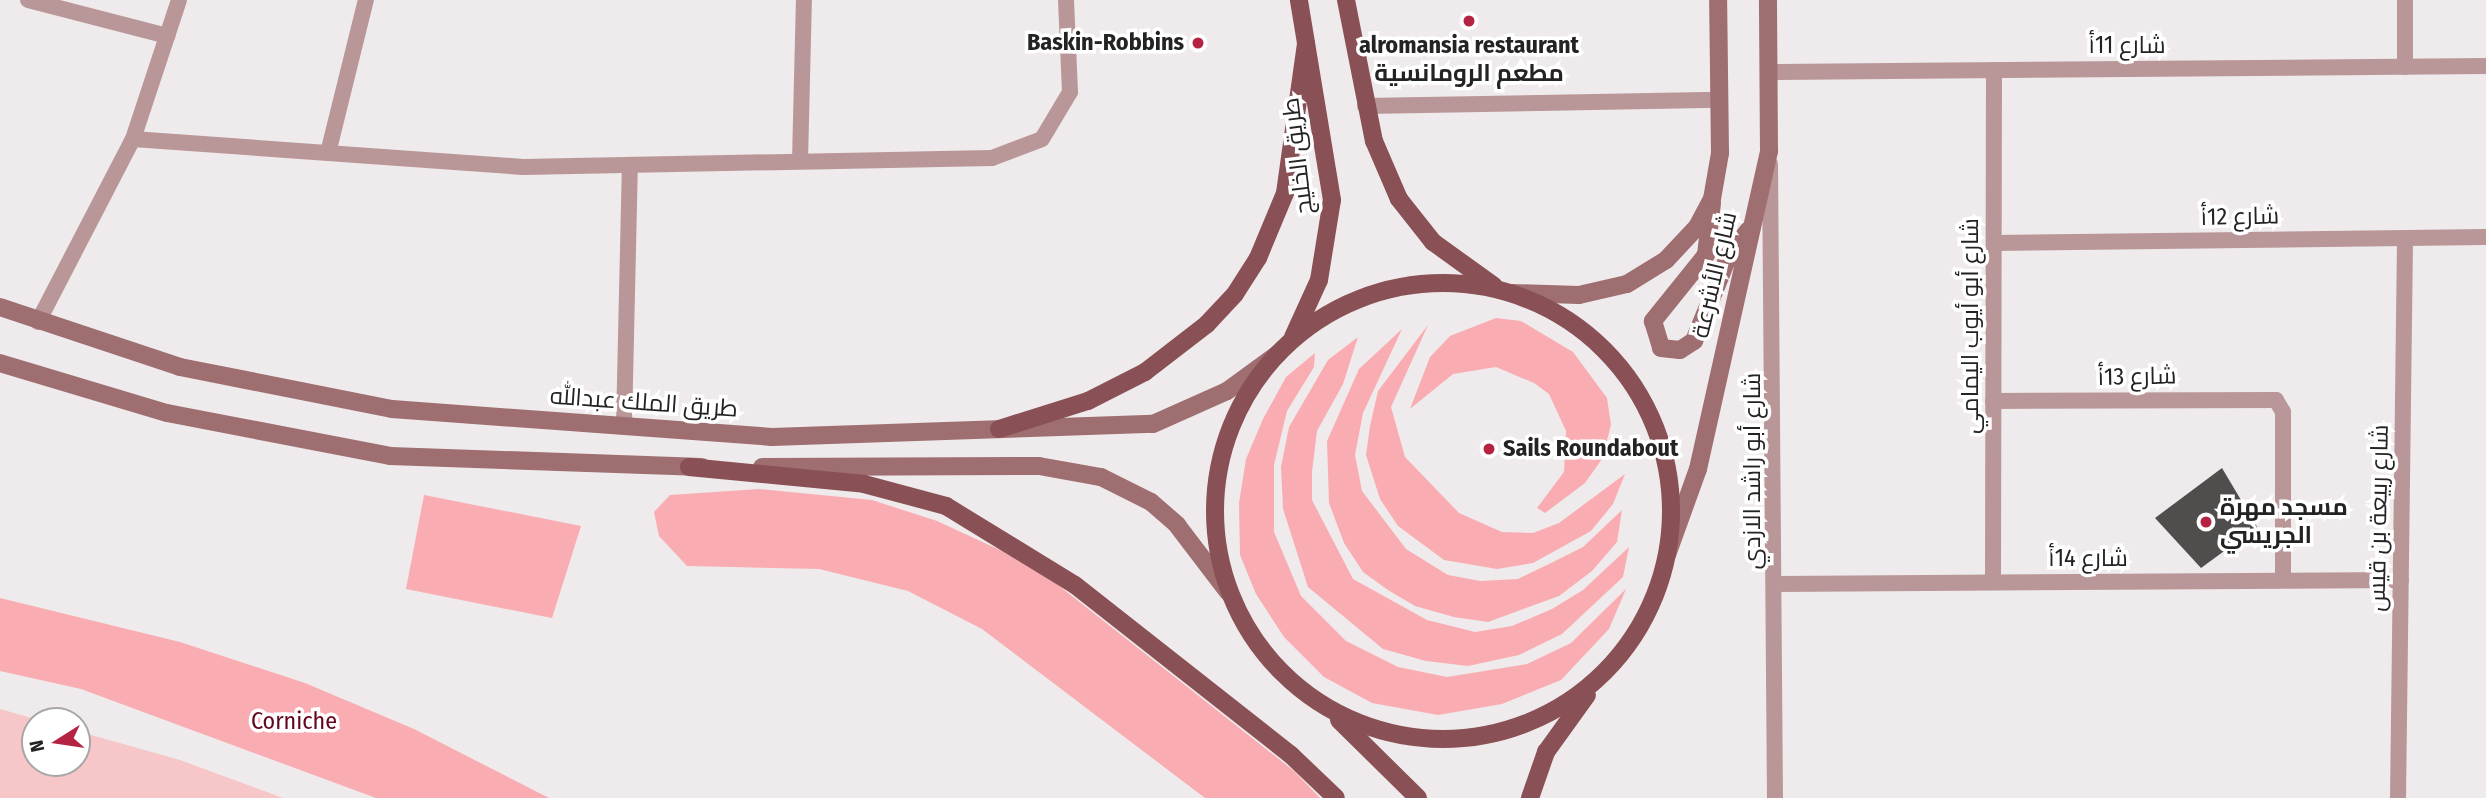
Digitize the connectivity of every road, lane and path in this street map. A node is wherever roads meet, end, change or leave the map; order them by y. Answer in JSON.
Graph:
{"nodes":[{"id":1,"x":28,"y":0,"type":"edge"},
{"id":2,"x":178,"y":0,"type":"edge"},
{"id":3,"x":366,"y":0,"type":"edge"},
{"id":4,"x":804,"y":0,"type":"edge"},
{"id":5,"x":1066,"y":0,"type":"edge"},
{"id":6,"x":1299,"y":0,"type":"edge"},
{"id":7,"x":1346,"y":0,"type":"edge"},
{"id":8,"x":1718,"y":0,"type":"edge"},
{"id":9,"x":1768,"y":0,"type":"edge"},
{"id":10,"x":2405,"y":0,"type":"edge"},
{"id":11,"x":167,"y":36,"type":"junction"},
{"id":12,"x":1306,"y":43,"type":"junction"},
{"id":13,"x":2486,"y":66,"type":"edge"},
{"id":14,"x":2405,"y":67,"type":"junction"},
{"id":15,"x":1994,"y":70,"type":"junction"},
{"id":16,"x":1769,"y":72,"type":"junction"},
{"id":17,"x":1719,"y":100,"type":"junction"},
{"id":18,"x":1365,"y":106,"type":"junction"},
{"id":19,"x":133,"y":139,"type":"junction"},
{"id":20,"x":1769,"y":151,"type":"junction"},
{"id":21,"x":328,"y":153,"type":"junction"},
{"id":22,"x":800,"y":162,"type":"junction"},
{"id":23,"x":630,"y":166,"type":"junction"},
{"id":24,"x":1713,"y":199,"type":"junction"},
{"id":25,"x":1752,"y":226,"type":"junction"},
{"id":26,"x":2486,"y":237,"type":"edge"},
{"id":27,"x":2405,"y":239,"type":"junction"},
{"id":28,"x":1994,"y":243,"type":"junction"},
{"id":29,"x":1505,"y":290,"type":"junction"},
{"id":30,"x":0,"y":307,"type":"edge"},
{"id":31,"x":38,"y":322,"type":"junction"},
{"id":32,"x":1285,"y":347,"type":"junction"},
{"id":33,"x":0,"y":363,"type":"edge"},
{"id":34,"x":1993,"y":401,"type":"junction"},
{"id":35,"x":624,"y":425,"type":"junction"},
{"id":36,"x":999,"y":429,"type":"junction"},
{"id":37,"x":689,"y":467,"type":"junction"},
{"id":38,"x":1667,"y":555,"type":"junction"},
{"id":39,"x":2283,"y":580,"type":"junction"},
{"id":40,"x":2401,"y":580,"type":"junction"},
{"id":41,"x":1993,"y":582,"type":"junction"},
{"id":42,"x":1776,"y":584,"type":"junction"},
{"id":43,"x":1228,"y":592,"type":"junction"},
{"id":44,"x":1607,"y":670,"type":"junction"},
{"id":45,"x":1317,"y":702,"type":"junction"},
{"id":46,"x":1775,"y":794,"type":"edge"},
{"id":47,"x":1336,"y":798,"type":"edge"},
{"id":48,"x":1418,"y":798,"type":"edge"},
{"id":49,"x":1530,"y":798,"type":"edge"},
{"id":50,"x":2398,"y":798,"type":"edge"}],
"edges":[{"from":1,"to":11,"type":"street"},
{"from":2,"to":11,"type":"street"},
{"from":3,"to":21,"type":"street"},
{"from":4,"to":22,"type":"street"},
{"from":5,"to":22,"type":"street"},
{"from":6,"to":12,"type":"main road","name":"طريق الخليج"},
{"from":7,"to":18,"type":"main road"},
{"from":8,"to":17,"type":"street","name":"شارع الأشرعة"},
{"from":9,"to":16,"type":"street","name":"شارع الأشرعة"},
{"from":10,"to":14,"type":"street"},
{"from":11,"to":19,"type":"street"},
{"from":12,"to":32,"type":"main road","name":"طريق الخليج"},
{"from":12,"to":36,"type":"main road"},
{"from":13,"to":14,"type":"street","name":"شارع 11أ"},
{"from":14,"to":15,"type":"street","name":"شارع 11أ"},
{"from":15,"to":16,"type":"street","name":"شارع 11أ"},
{"from":15,"to":28,"type":"street","name":"شارع أبو أيوب اليمامي"},
{"from":16,"to":20,"type":"street","name":"شارع الأشرعة"},
{"from":17,"to":18,"type":"street"},
{"from":17,"to":24,"type":"street","name":"شارع الأشرعة"},
{"from":18,"to":29,"type":"main road"},
{"from":19,"to":21,"type":"street"},
{"from":19,"to":31,"type":"street"},
{"from":20,"to":25,"type":"street","name":"شارع الأشرعة"},
{"from":20,"to":42,"type":"street","name":"شارع أبو راشد الازدي"},
{"from":21,"to":23,"type":"street"},
{"from":22,"to":23,"type":"street"},
{"from":23,"to":35,"type":"street"},
{"from":24,"to":25,"type":"street"},
{"from":24,"to":29,"type":"street","name":"شارع الأشرعة"},
{"from":25,"to":38,"type":"street","name":"شارع الأشرعة"},
{"from":26,"to":27,"type":"street","name":"شارع 12أ"},
{"from":27,"to":28,"type":"street","name":"شارع 12أ"},
{"from":27,"to":40,"type":"street","name":"شارع ربيعة بن قيس"},
{"from":28,"to":34,"type":"street","name":"شارع أبو أيوب اليمامي"},
{"from":29,"to":32,"type":"main road"},
{"from":29,"to":38,"type":"main road"},
{"from":30,"to":31,"type":"street","name":"طريق الملك عبدالله"},
{"from":31,"to":35,"type":"street","name":"طريق الملك عبدالله"},
{"from":32,"to":36,"type":"street","name":"طريق الملك عبدالله"},
{"from":32,"to":43,"type":"main road"},
{"from":33,"to":37,"type":"street"},
{"from":34,"to":39,"type":"street","name":"شارع 13أ"},
{"from":34,"to":41,"type":"street","name":"شارع أبو أيوب اليمامي"},
{"from":35,"to":36,"type":"street","name":"طريق الملك عبدالله"},
{"from":37,"to":43,"type":"street"},
{"from":37,"to":47,"type":"main road"},
{"from":38,"to":44,"type":"main road"},
{"from":39,"to":40,"type":"street","name":"شارع 14أ"},
{"from":39,"to":41,"type":"street","name":"شارع 14أ"},
{"from":40,"to":50,"type":"street","name":"شارع ربيعة بن قيس"},
{"from":41,"to":42,"type":"street","name":"شارع 14أ"},
{"from":42,"to":46,"type":"street","name":"شارع أبو راشد الازدي"},
{"from":43,"to":45,"type":"main road"},
{"from":44,"to":45,"type":"main road"},
{"from":44,"to":49,"type":"main road"},
{"from":45,"to":48,"type":"main road"}]}
